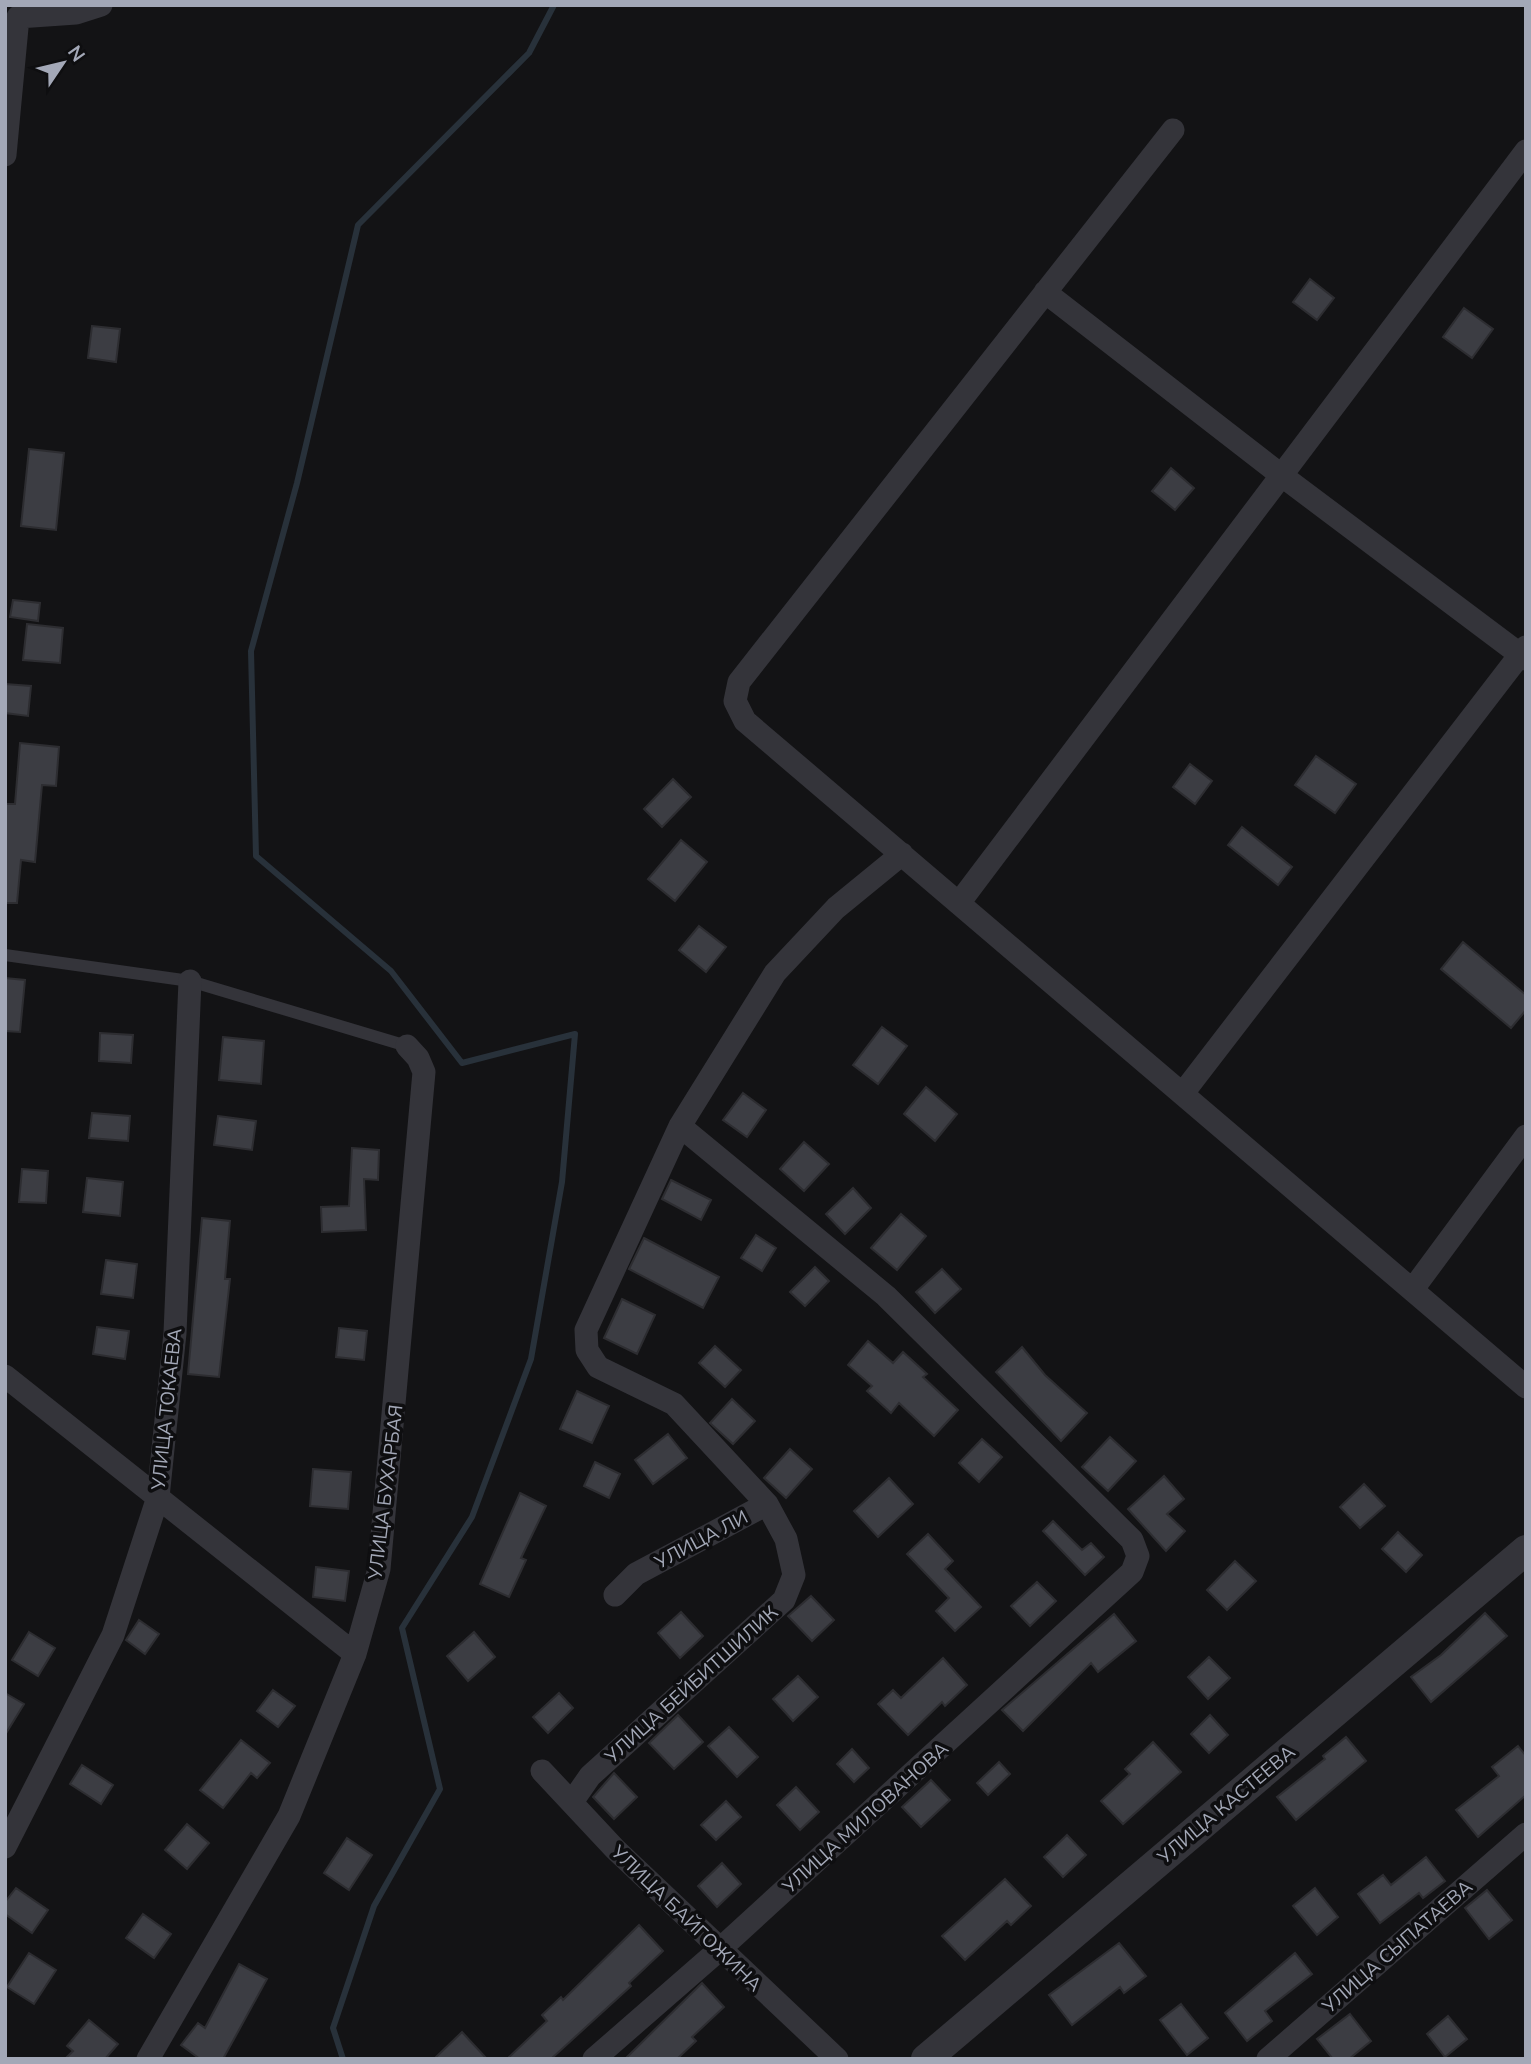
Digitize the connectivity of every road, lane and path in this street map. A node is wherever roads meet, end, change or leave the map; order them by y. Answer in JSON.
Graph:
{"nodes":[{"id":1,"x":101,"y":5,"type":"edge"},
{"id":2,"x":12,"y":11,"type":"edge"},
{"id":3,"x":1173,"y":130,"type":"dead end"},
{"id":4,"x":1526,"y":151,"type":"edge"},
{"id":5,"x":5,"y":155,"type":"edge"},
{"id":6,"x":1045,"y":292,"type":"junction"},
{"id":7,"x":1281,"y":475,"type":"junction"},
{"id":8,"x":1524,"y":654,"type":"edge"},
{"id":9,"x":902,"y":854,"type":"junction"},
{"id":10,"x":959,"y":903,"type":"junction"},
{"id":11,"x":5,"y":955,"type":"edge"},
{"id":12,"x":190,"y":981,"type":"junction"},
{"id":13,"x":407,"y":1046,"type":"joint"},
{"id":14,"x":1183,"y":1093,"type":"junction"},
{"id":15,"x":680,"y":1126,"type":"junction"},
{"id":16,"x":1526,"y":1136,"type":"edge"},
{"id":17,"x":1413,"y":1289,"type":"junction"},
{"id":18,"x":5,"y":1376,"type":"edge"},
{"id":19,"x":1526,"y":1387,"type":"edge"},
{"id":20,"x":158,"y":1496,"type":"junction"},
{"id":21,"x":767,"y":1504,"type":"junction"},
{"id":22,"x":1526,"y":1550,"type":"edge"},
{"id":23,"x":615,"y":1595,"type":"dead end"},
{"id":24,"x":355,"y":1654,"type":"junction"},
{"id":25,"x":542,"y":1772,"type":"dead end"},
{"id":26,"x":572,"y":1802,"type":"junction"},
{"id":27,"x":1526,"y":1834,"type":"edge"},
{"id":28,"x":5,"y":1847,"type":"edge"},
{"id":29,"x":719,"y":1950,"type":"junction"},
{"id":30,"x":148,"y":2059,"type":"edge"},
{"id":31,"x":594,"y":2059,"type":"edge"},
{"id":32,"x":837,"y":2059,"type":"edge"},
{"id":33,"x":926,"y":2059,"type":"edge"},
{"id":34,"x":1268,"y":2059,"type":"edge"}],
"edges":[{"from":1,"to":2,"type":"street"},
{"from":2,"to":5,"type":"street"},
{"from":3,"to":6,"type":"street"},
{"from":4,"to":7,"type":"street"},
{"from":6,"to":7,"type":"street"},
{"from":6,"to":9,"type":"street"},
{"from":7,"to":8,"type":"street"},
{"from":7,"to":10,"type":"street"},
{"from":8,"to":14,"type":"street"},
{"from":9,"to":10,"type":"street"},
{"from":9,"to":15,"type":"street","name":"УЛИЦА БЕЙБИТШИЛИК"},
{"from":10,"to":14,"type":"street"},
{"from":11,"to":12,"type":"lane"},
{"from":12,"to":13,"type":"lane"},
{"from":12,"to":20,"type":"street","name":"УЛИЦА ТОКАЕВА"},
{"from":13,"to":24,"type":"street","name":"УЛИЦА БУХАРБАЯ"},
{"from":14,"to":17,"type":"street"},
{"from":15,"to":21,"type":"street","name":"УЛИЦА БЕЙБИТШИЛИК"},
{"from":15,"to":29,"type":"street","name":"УЛИЦА МИЛОВАНОВА"},
{"from":16,"to":17,"type":"street"},
{"from":17,"to":19,"type":"street"},
{"from":18,"to":20,"type":"street"},
{"from":20,"to":24,"type":"street"},
{"from":20,"to":28,"type":"street","name":"УЛИЦА ТОКАЕВА"},
{"from":21,"to":23,"type":"street","name":"УЛИЦА ЛИ"},
{"from":21,"to":26,"type":"street","name":"УЛИЦА БЕЙБИТШИЛИК"},
{"from":22,"to":33,"type":"street","name":"УЛИЦА КАСТЕЕВА"},
{"from":24,"to":30,"type":"street","name":"УЛИЦА БУХАРБАЯ"},
{"from":25,"to":26,"type":"street","name":"УЛИЦА БАЙГОЖИНА"},
{"from":26,"to":29,"type":"street","name":"УЛИЦА БАЙГОЖИНА"},
{"from":27,"to":34,"type":"street","name":"УЛИЦА СЫПАТАЕВА"},
{"from":29,"to":31,"type":"street","name":"УЛИЦА МИЛОВАНОВА"},
{"from":29,"to":32,"type":"street","name":"УЛИЦА БАЙГОЖИНА"}]}
